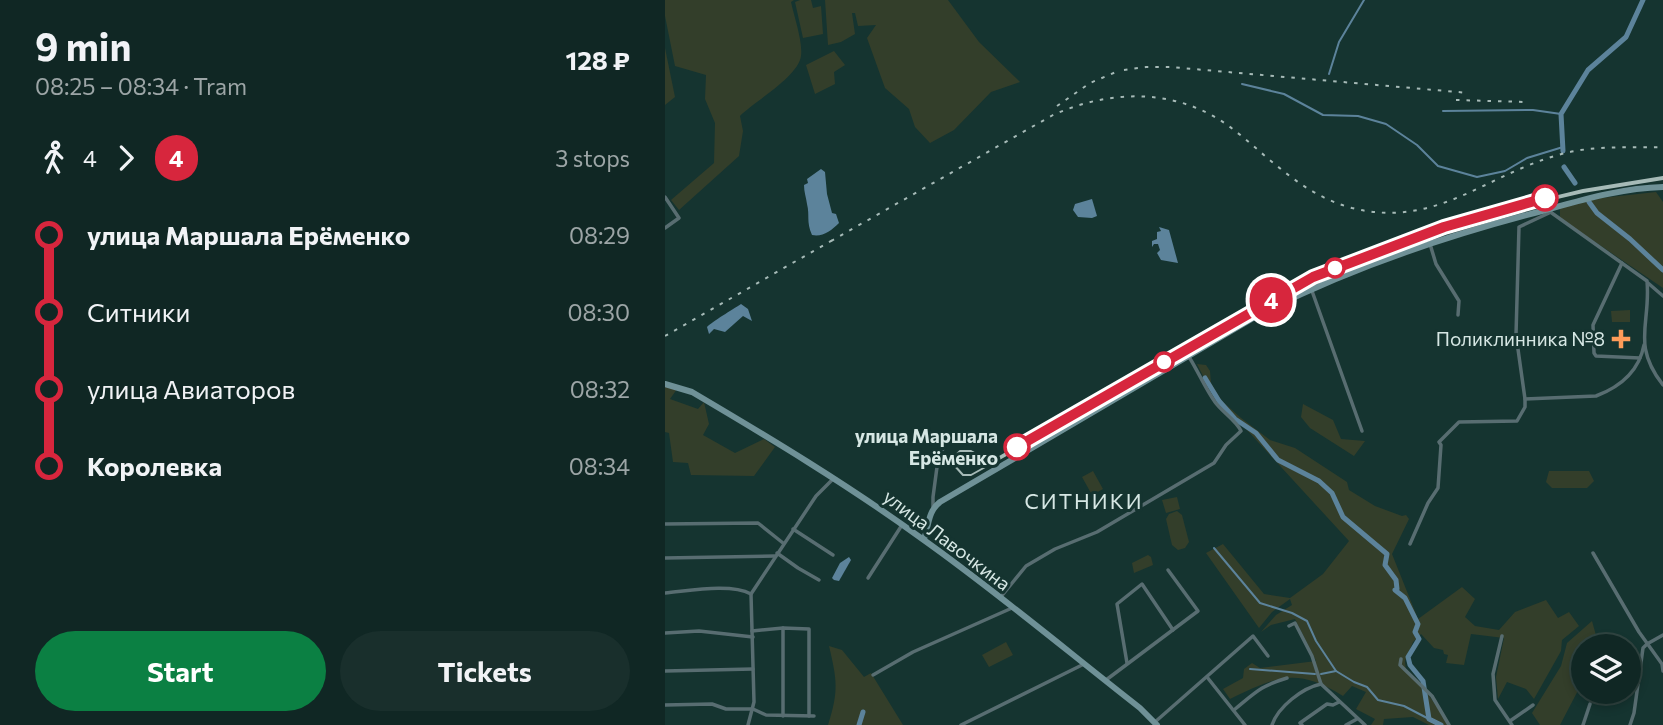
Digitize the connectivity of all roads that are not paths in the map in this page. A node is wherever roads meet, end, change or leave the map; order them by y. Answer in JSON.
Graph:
{"nodes":[{"id":1,"x":1663,"y":187,"type":"edge"},
{"id":2,"x":665,"y":197,"type":"edge"},
{"id":3,"x":1549,"y":211,"type":"junction"},
{"id":4,"x":665,"y":228,"type":"edge"},
{"id":5,"x":1430,"y":244,"type":"junction"},
{"id":6,"x":1622,"y":263,"type":"junction"},
{"id":7,"x":1647,"y":281,"type":"junction"},
{"id":8,"x":1311,"y":289,"type":"junction"},
{"id":9,"x":1663,"y":296,"type":"edge"},
{"id":10,"x":1458,"y":316,"type":"dead end"},
{"id":11,"x":1644,"y":344,"type":"junction"},
{"id":12,"x":1189,"y":357,"type":"junction"},
{"id":13,"x":1640,"y":358,"type":"junction"},
{"id":14,"x":665,"y":384,"type":"edge"},
{"id":15,"x":1663,"y":384,"type":"edge"},
{"id":16,"x":1525,"y":399,"type":"junction"},
{"id":17,"x":1362,"y":431,"type":"dead end"},
{"id":18,"x":943,"y":449,"type":"dead end"},
{"id":19,"x":833,"y":479,"type":"junction"},
{"id":20,"x":933,"y":507,"type":"junction"},
{"id":21,"x":665,"y":524,"type":"edge"},
{"id":22,"x":902,"y":524,"type":"junction"},
{"id":23,"x":793,"y":529,"type":"junction"},
{"id":24,"x":924,"y":539,"type":"junction"},
{"id":25,"x":783,"y":544,"type":"junction"},
{"id":26,"x":1410,"y":544,"type":"dead end"},
{"id":27,"x":1593,"y":553,"type":"dead end"},
{"id":28,"x":776,"y":554,"type":"junction"},
{"id":29,"x":833,"y":555,"type":"dead end"},
{"id":30,"x":665,"y":558,"type":"edge"},
{"id":31,"x":1168,"y":570,"type":"dead end"},
{"id":32,"x":868,"y":578,"type":"dead end"},
{"id":33,"x":820,"y":580,"type":"dead end"},
{"id":34,"x":665,"y":593,"type":"edge"},
{"id":35,"x":751,"y":594,"type":"junction"},
{"id":36,"x":1000,"y":598,"type":"junction"},
{"id":37,"x":1012,"y":608,"type":"junction"},
{"id":38,"x":1289,"y":626,"type":"dead end"},
{"id":39,"x":783,"y":628,"type":"junction"},
{"id":40,"x":1173,"y":630,"type":"junction"},
{"id":41,"x":752,"y":631,"type":"junction"},
{"id":42,"x":665,"y":633,"type":"edge"},
{"id":43,"x":1501,"y":635,"type":"dead end"},
{"id":44,"x":1663,"y":635,"type":"edge"},
{"id":45,"x":753,"y":637,"type":"junction"},
{"id":46,"x":1647,"y":644,"type":"junction"},
{"id":47,"x":1268,"y":656,"type":"dead end"},
{"id":48,"x":1401,"y":659,"type":"dead end"},
{"id":49,"x":1127,"y":663,"type":"junction"},
{"id":50,"x":1084,"y":664,"type":"junction"},
{"id":51,"x":753,"y":669,"type":"junction"},
{"id":52,"x":665,"y":671,"type":"edge"},
{"id":53,"x":1663,"y":671,"type":"edge"},
{"id":54,"x":873,"y":675,"type":"dead end"},
{"id":55,"x":1207,"y":677,"type":"junction"},
{"id":56,"x":1287,"y":678,"type":"dead end"},
{"id":57,"x":1105,"y":680,"type":"junction"},
{"id":58,"x":1321,"y":684,"type":"junction"},
{"id":59,"x":1339,"y":702,"type":"junction"},
{"id":60,"x":1590,"y":704,"type":"dead end"},
{"id":61,"x":665,"y":705,"type":"edge"},
{"id":62,"x":1532,"y":705,"type":"dead end"},
{"id":63,"x":753,"y":709,"type":"junction"},
{"id":64,"x":1234,"y":710,"type":"junction"},
{"id":65,"x":783,"y":716,"type":"junction"},
{"id":66,"x":1357,"y":719,"type":"junction"},
{"id":67,"x":1511,"y":723,"type":"edge"},
{"id":68,"x":1156,"y":724,"type":"edge"},
{"id":69,"x":748,"y":725,"type":"edge"},
{"id":70,"x":961,"y":725,"type":"edge"},
{"id":71,"x":1245,"y":725,"type":"edge"},
{"id":72,"x":1272,"y":725,"type":"edge"},
{"id":73,"x":1302,"y":725,"type":"edge"},
{"id":74,"x":1346,"y":725,"type":"edge"},
{"id":75,"x":1365,"y":725,"type":"edge"},
{"id":76,"x":1449,"y":725,"type":"edge"},
{"id":77,"x":1583,"y":725,"type":"edge"},
{"id":78,"x":1630,"y":725,"type":"edge"}],
"edges":[{"from":1,"to":3,"type":"main road"},
{"from":2,"to":4,"type":"street"},
{"from":3,"to":5,"type":"main road"},
{"from":3,"to":6,"type":"street"},
{"from":3,"to":16,"type":"street"},
{"from":5,"to":8,"type":"main road"},
{"from":5,"to":10,"type":"street"},
{"from":6,"to":7,"type":"street"},
{"from":6,"to":13,"type":"street"},
{"from":7,"to":9,"type":"street"},
{"from":7,"to":11,"type":"street"},
{"from":8,"to":12,"type":"main road"},
{"from":8,"to":17,"type":"street"},
{"from":11,"to":13,"type":"street"},
{"from":11,"to":15,"type":"street"},
{"from":12,"to":20,"type":"main road"},
{"from":12,"to":36,"type":"street"},
{"from":13,"to":16,"type":"street"},
{"from":14,"to":19,"type":"main road","name":"улица Лавочкина"},
{"from":16,"to":26,"type":"street"},
{"from":18,"to":20,"type":"street"},
{"from":19,"to":22,"type":"main road","name":"улица Лавочкина"},
{"from":19,"to":23,"type":"street"},
{"from":20,"to":24,"type":"main road"},
{"from":21,"to":25,"type":"street"},
{"from":22,"to":24,"type":"main road","name":"улица Лавочкина"},
{"from":22,"to":32,"type":"street"},
{"from":23,"to":25,"type":"street"},
{"from":23,"to":29,"type":"street"},
{"from":24,"to":36,"type":"main road","name":"улица Лавочкина"},
{"from":25,"to":28,"type":"street"},
{"from":27,"to":46,"type":"street"},
{"from":28,"to":30,"type":"street"},
{"from":28,"to":33,"type":"street"},
{"from":28,"to":35,"type":"street"},
{"from":31,"to":40,"type":"street"},
{"from":34,"to":35,"type":"street"},
{"from":35,"to":41,"type":"street"},
{"from":36,"to":37,"type":"main road","name":"улица Лавочкина"},
{"from":37,"to":50,"type":"main road","name":"улица Лавочкина"},
{"from":37,"to":54,"type":"street"},
{"from":38,"to":58,"type":"street"},
{"from":39,"to":41,"type":"street"},
{"from":39,"to":65,"type":"street"},
{"from":39,"to":65,"type":"street"},
{"from":40,"to":49,"type":"street"},
{"from":40,"to":49,"type":"street"},
{"from":41,"to":45,"type":"street"},
{"from":42,"to":45,"type":"street"},
{"from":43,"to":67,"type":"street"},
{"from":44,"to":46,"type":"street"},
{"from":45,"to":51,"type":"street"},
{"from":46,"to":53,"type":"street"},
{"from":46,"to":78,"type":"street"},
{"from":47,"to":55,"type":"street"},
{"from":48,"to":76,"type":"street"},
{"from":49,"to":57,"type":"street"},
{"from":50,"to":57,"type":"main road","name":"улица Лавочкина"},
{"from":50,"to":70,"type":"street"},
{"from":51,"to":52,"type":"street"},
{"from":51,"to":63,"type":"street"},
{"from":55,"to":64,"type":"street"},
{"from":55,"to":68,"type":"street"},
{"from":56,"to":64,"type":"street"},
{"from":57,"to":68,"type":"main road","name":"улица Лавочкина"},
{"from":58,"to":59,"type":"street"},
{"from":58,"to":72,"type":"street"},
{"from":59,"to":66,"type":"street"},
{"from":59,"to":73,"type":"street"},
{"from":60,"to":77,"type":"street"},
{"from":61,"to":63,"type":"street"},
{"from":62,"to":67,"type":"street"},
{"from":63,"to":65,"type":"street"},
{"from":63,"to":69,"type":"street"},
{"from":64,"to":71,"type":"street"},
{"from":66,"to":74,"type":"street"},
{"from":66,"to":75,"type":"street"}]}
